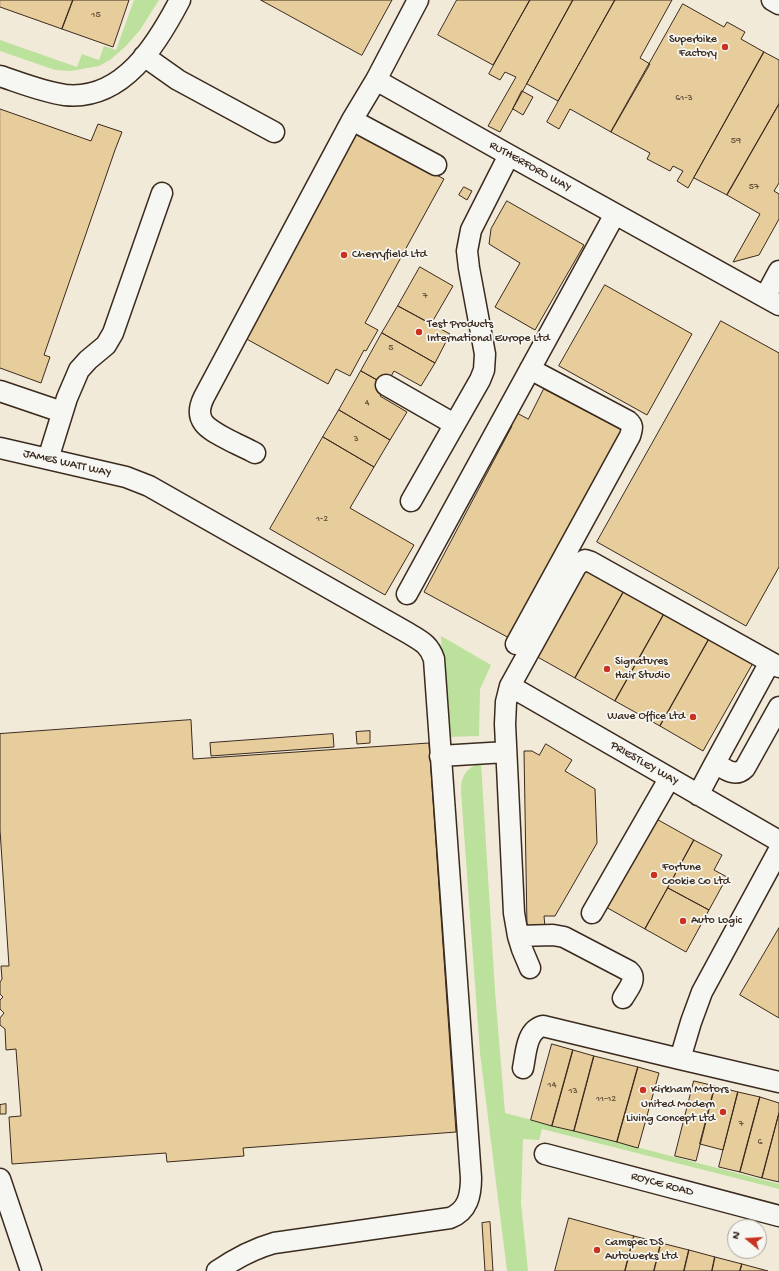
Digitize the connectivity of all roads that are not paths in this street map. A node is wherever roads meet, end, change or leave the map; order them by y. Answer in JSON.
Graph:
{"nodes":[{"id":1,"x":180,"y":0,"type":"edge"},
{"id":2,"x":418,"y":0,"type":"edge"},
{"id":3,"x":772,"y":0,"type":"edge"},
{"id":4,"x":779,"y":4,"type":"edge"},
{"id":5,"x":144,"y":56,"type":"junction"},
{"id":6,"x":0,"y":76,"type":"edge"},
{"id":7,"x":376,"y":80,"type":"junction"},
{"id":8,"x":357,"y":112,"type":"junction"},
{"id":9,"x":274,"y":132,"type":"dead end"},
{"id":10,"x":509,"y":155,"type":"junction"},
{"id":11,"x":436,"y":165,"type":"dead end"},
{"id":12,"x":162,"y":193,"type":"dead end"},
{"id":13,"x":615,"y":214,"type":"junction"},
{"id":14,"x":779,"y":271,"type":"edge"},
{"id":15,"x":772,"y":301,"type":"edge"},
{"id":16,"x":530,"y":369,"type":"junction"},
{"id":17,"x":386,"y":385,"type":"dead end"},
{"id":18,"x":0,"y":391,"type":"edge"},
{"id":19,"x":62,"y":412,"type":"junction"},
{"id":20,"x":454,"y":424,"type":"junction"},
{"id":21,"x":0,"y":448,"type":"edge"},
{"id":22,"x":255,"y":453,"type":"dead end"},
{"id":23,"x":48,"y":459,"type":"junction"},
{"id":24,"x":411,"y":501,"type":"dead end"},
{"id":25,"x":407,"y":594,"type":"dead end"},
{"id":26,"x":516,"y":644,"type":"dead end"},
{"id":27,"x":775,"y":664,"type":"edge"},
{"id":28,"x":510,"y":686,"type":"junction"},
{"id":29,"x":779,"y":707,"type":"edge"},
{"id":30,"x":506,"y":752,"type":"junction"},
{"id":31,"x":440,"y":756,"type":"junction"},
{"id":32,"x":715,"y":763,"type":"junction"},
{"id":33,"x":669,"y":779,"type":"junction"},
{"id":34,"x":698,"y":795,"type":"junction"},
{"id":35,"x":779,"y":841,"type":"edge"},
{"id":36,"x":779,"y":850,"type":"edge"},
{"id":37,"x":592,"y":914,"type":"dead end"},
{"id":38,"x":518,"y":936,"type":"junction"},
{"id":39,"x":530,"y":968,"type":"dead end"},
{"id":40,"x":623,"y":998,"type":"dead end"},
{"id":41,"x":680,"y":1059,"type":"junction"},
{"id":42,"x":523,"y":1068,"type":"dead end"},
{"id":43,"x":779,"y":1082,"type":"edge"},
{"id":44,"x":545,"y":1154,"type":"dead end"},
{"id":45,"x":0,"y":1179,"type":"edge"},
{"id":46,"x":779,"y":1216,"type":"edge"},
{"id":47,"x":31,"y":1271,"type":"edge"},
{"id":48,"x":217,"y":1271,"type":"edge"}],
"edges":[{"from":1,"to":5,"type":"street"},
{"from":2,"to":7,"type":"street"},
{"from":3,"to":4,"type":"street"},
{"from":5,"to":6,"type":"street"},
{"from":5,"to":9,"type":"street"},
{"from":7,"to":8,"type":"street"},
{"from":7,"to":10,"type":"street","name":"RUTHERFORD WAY"},
{"from":8,"to":11,"type":"street"},
{"from":8,"to":22,"type":"street"},
{"from":10,"to":13,"type":"street","name":"RUTHERFORD WAY"},
{"from":10,"to":20,"type":"street"},
{"from":12,"to":19,"type":"street"},
{"from":13,"to":15,"type":"street","name":"RUTHERFORD WAY"},
{"from":13,"to":16,"type":"street"},
{"from":14,"to":15,"type":"street","name":"RUTHERFORD WAY"},
{"from":16,"to":25,"type":"street"},
{"from":16,"to":26,"type":"street"},
{"from":17,"to":20,"type":"street"},
{"from":18,"to":19,"type":"street"},
{"from":19,"to":23,"type":"street"},
{"from":20,"to":24,"type":"street"},
{"from":21,"to":23,"type":"street","name":"JAMES WATT WAY"},
{"from":23,"to":31,"type":"street","name":"JAMES WATT WAY"},
{"from":27,"to":28,"type":"street"},
{"from":27,"to":32,"type":"street"},
{"from":28,"to":30,"type":"street"},
{"from":28,"to":33,"type":"street","name":"PRIESTLEY WAY"},
{"from":29,"to":32,"type":"street"},
{"from":30,"to":31,"type":"street"},
{"from":30,"to":38,"type":"street"},
{"from":31,"to":48,"type":"street","name":"JAMES WATT WAY"},
{"from":32,"to":34,"type":"street"},
{"from":33,"to":34,"type":"street","name":"PRIESTLEY WAY"},
{"from":33,"to":37,"type":"street"},
{"from":34,"to":35,"type":"street","name":"PRIESTLEY WAY"},
{"from":36,"to":41,"type":"street"},
{"from":38,"to":39,"type":"street"},
{"from":38,"to":40,"type":"street"},
{"from":41,"to":42,"type":"street"},
{"from":41,"to":43,"type":"street"},
{"from":44,"to":46,"type":"street","name":"ROYCE ROAD"},
{"from":45,"to":47,"type":"street"}]}
